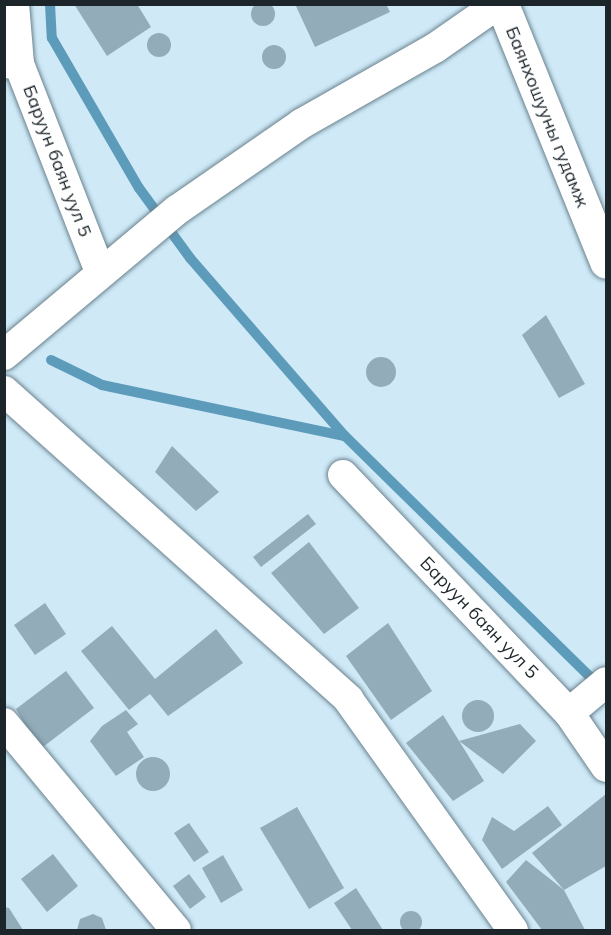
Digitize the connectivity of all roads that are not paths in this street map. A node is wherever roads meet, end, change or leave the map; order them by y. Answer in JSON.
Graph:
{"nodes":[{"id":1,"x":14,"y":4,"type":"edge"},
{"id":2,"x":500,"y":4,"type":"edge"},
{"id":3,"x":12,"y":63,"type":"edge"},
{"id":4,"x":606,"y":262,"type":"edge"},
{"id":5,"x":99,"y":272,"type":"junction"},
{"id":6,"x":4,"y":355,"type":"edge"},
{"id":7,"x":4,"y":391,"type":"edge"},
{"id":8,"x":343,"y":475,"type":"dead end"},
{"id":9,"x":601,"y":686,"type":"edge"},
{"id":10,"x":569,"y":713,"type":"junction"},
{"id":11,"x":4,"y":723,"type":"edge"},
{"id":12,"x":606,"y":767,"type":"edge"},
{"id":13,"x":176,"y":930,"type":"edge"},
{"id":14,"x":513,"y":930,"type":"edge"}],
"edges":[{"from":1,"to":3,"type":"street","name":"Баруун баян уул 5"},
{"from":2,"to":4,"type":"main road","name":"Баянхошууны гудамж"},
{"from":2,"to":5,"type":"street"},
{"from":3,"to":5,"type":"street","name":"Баруун баян уул 5"},
{"from":5,"to":6,"type":"street"},
{"from":7,"to":14,"type":"street"},
{"from":8,"to":10,"type":"street","name":"Баруун баян уул 5"},
{"from":9,"to":10,"type":"street"},
{"from":10,"to":12,"type":"street","name":"Баруун баян уул 5"},
{"from":11,"to":13,"type":"street"}]}
